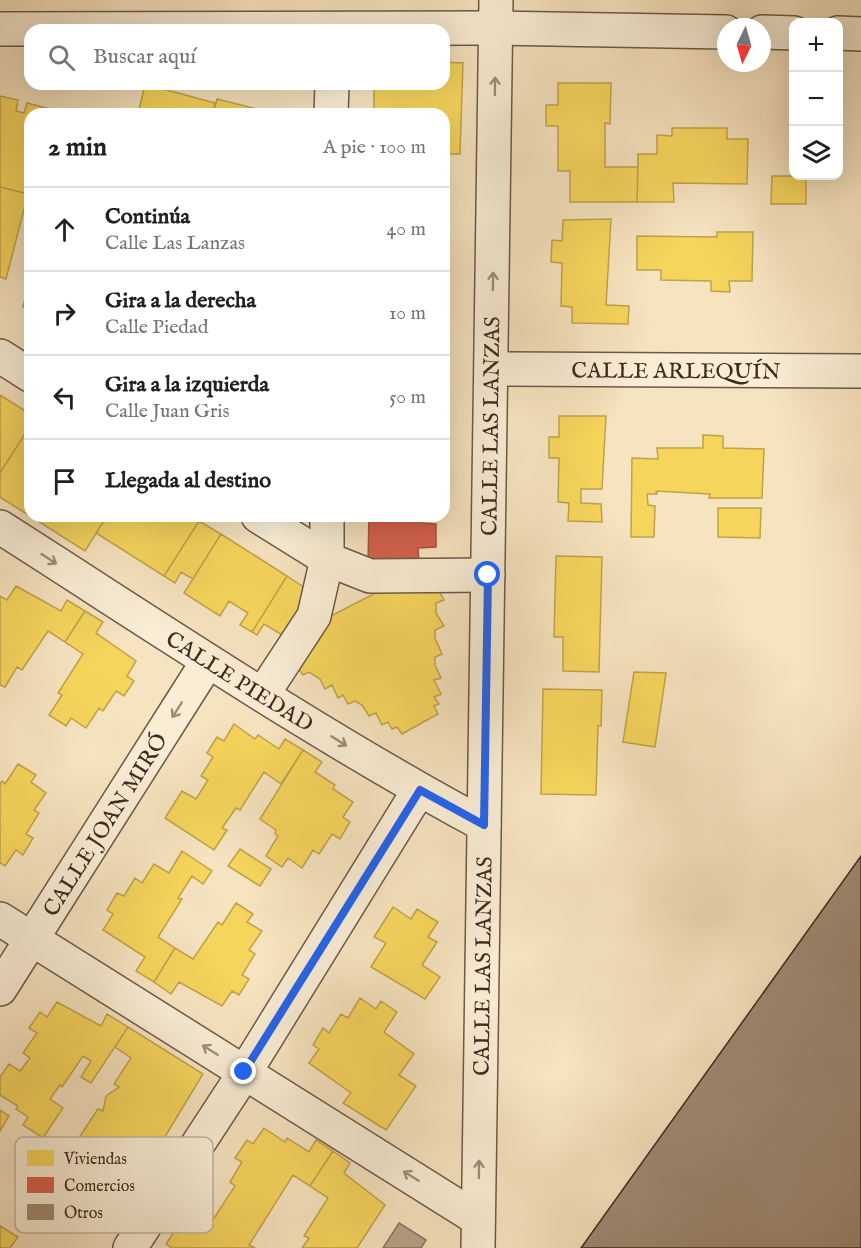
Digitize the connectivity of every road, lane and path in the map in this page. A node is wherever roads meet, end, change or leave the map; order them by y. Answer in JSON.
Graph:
{"nodes":[{"id":1,"x":496,"y":14,"type":"edge"},
{"id":2,"x":387,"y":24,"type":"edge"},
{"id":3,"x":0,"y":29,"type":"edge"},
{"id":4,"x":24,"y":29,"type":"edge"},
{"id":5,"x":717,"y":31,"type":"edge"},
{"id":6,"x":771,"y":32,"type":"edge"},
{"id":7,"x":789,"y":33,"type":"edge"},
{"id":8,"x":843,"y":33,"type":"edge"},
{"id":9,"x":861,"y":34,"type":"edge"},
{"id":10,"x":332,"y":90,"type":"edge"},
{"id":11,"x":331,"y":108,"type":"edge"},
{"id":12,"x":0,"y":356,"type":"edge"},
{"id":13,"x":492,"y":369,"type":"junction"},
{"id":14,"x":24,"y":371,"type":"edge"},
{"id":15,"x":861,"y":371,"type":"edge"},
{"id":16,"x":268,"y":522,"type":"edge"},
{"id":17,"x":327,"y":522,"type":"edge"},
{"id":18,"x":0,"y":527,"type":"edge"},
{"id":19,"x":327,"y":559,"type":"junction"},
{"id":20,"x":488,"y":575,"type":"junction"},
{"id":21,"x":208,"y":661,"type":"junction"},
{"id":22,"x":263,"y":694,"type":"junction"},
{"id":23,"x":420,"y":790,"type":"junction"},
{"id":24,"x":484,"y":825,"type":"junction"},
{"id":25,"x":0,"y":919,"type":"edge"},
{"id":26,"x":32,"y":939,"type":"junction"},
{"id":27,"x":0,"y":989,"type":"edge"},
{"id":28,"x":244,"y":1072,"type":"junction"},
{"id":29,"x":202,"y":1137,"type":"edge"},
{"id":30,"x":140,"y":1233,"type":"edge"},
{"id":31,"x":478,"y":1233,"type":"edge"},
{"id":32,"x":130,"y":1248,"type":"edge"}],
"edges":[{"from":1,"to":2,"type":"street"},
{"from":1,"to":5,"type":"street"},
{"from":13,"to":1,"type":"street","name":"CALLE LAS LANZAS","one_way":true},
{"from":3,"to":4,"type":"street"},
{"from":6,"to":7,"type":"street"},
{"from":8,"to":9,"type":"street"},
{"from":10,"to":11,"type":"street"},
{"from":12,"to":14,"type":"street"},
{"from":13,"to":15,"type":"street","name":"CALLE ARLEQUÍN"},
{"from":13,"to":20,"type":"street","name":"CALLE LAS LANZAS"},
{"from":16,"to":19,"type":"street"},
{"from":17,"to":19,"type":"street"},
{"from":18,"to":21,"type":"street","name":"CALLE PIEDAD","one_way":true},
{"from":19,"to":20,"type":"street"},
{"from":19,"to":22,"type":"street"},
{"from":20,"to":24,"type":"street","name":"CALLE LAS LANZAS"},
{"from":21,"to":22,"type":"street","name":"CALLE PIEDAD"},
{"from":21,"to":26,"type":"street","name":"CALLE JOAN MIRÓ","one_way":true},
{"from":22,"to":23,"type":"street","name":"CALLE PIEDAD","one_way":true},
{"from":23,"to":24,"type":"street","name":"CALLE PIEDAD"},
{"from":23,"to":28,"type":"street"},
{"from":31,"to":24,"type":"street","name":"CALLE LAS LANZAS","one_way":true},
{"from":25,"to":26,"type":"street"},
{"from":26,"to":27,"type":"street","name":"CALLE JOAN MIRÓ"},
{"from":28,"to":26,"type":"street","one_way":true},
{"from":28,"to":29,"type":"street"},
{"from":31,"to":28,"type":"street","one_way":true},
{"from":30,"to":32,"type":"street"}]}
